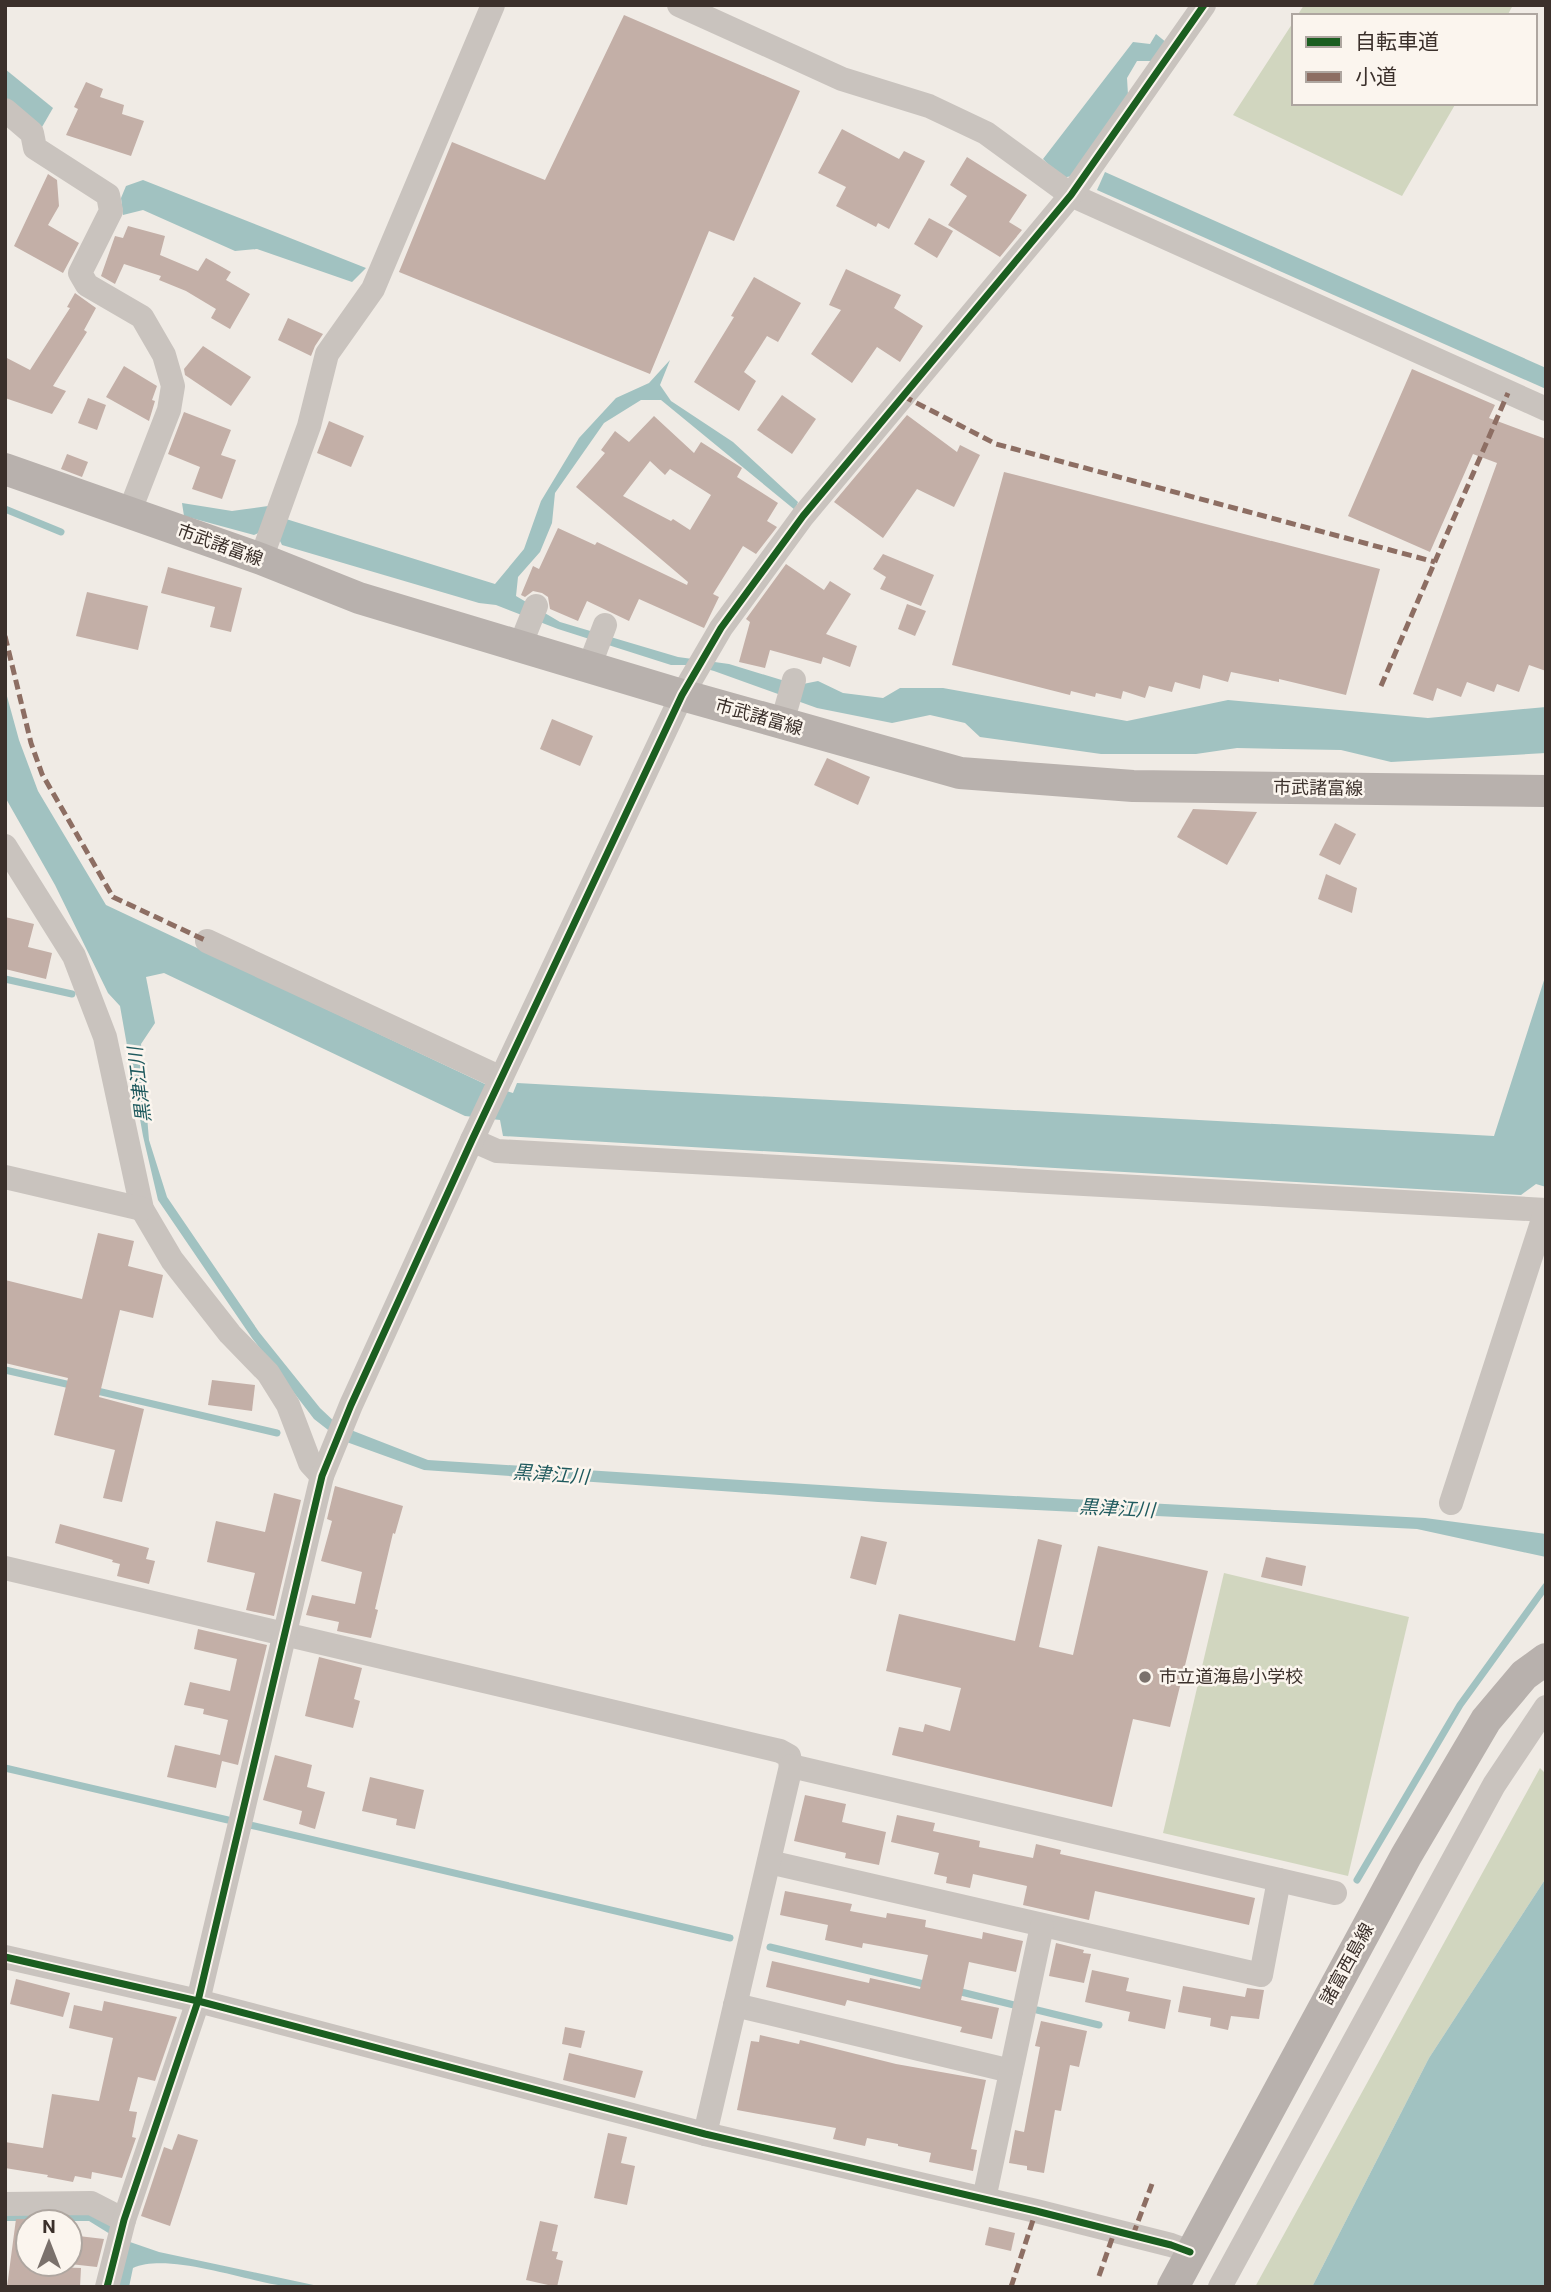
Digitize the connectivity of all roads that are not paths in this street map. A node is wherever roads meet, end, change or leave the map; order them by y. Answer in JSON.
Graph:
{"nodes":[{"id":1,"x":493,"y":5,"type":"edge"},
{"id":2,"x":679,"y":5,"type":"edge"},
{"id":3,"x":1203,"y":5,"type":"edge"},
{"id":4,"x":5,"y":110,"type":"edge"},
{"id":5,"x":1071,"y":195,"type":"junction"},
{"id":6,"x":1546,"y":409,"type":"edge"},
{"id":7,"x":5,"y":469,"type":"edge"},
{"id":8,"x":129,"y":513,"type":"junction"},
{"id":9,"x":264,"y":550,"type":"junction"},
{"id":10,"x":695,"y":673,"type":"junction"},
{"id":11,"x":794,"y":680,"type":"dead end"},
{"id":12,"x":785,"y":714,"type":"junction"},
{"id":13,"x":1546,"y":790,"type":"edge"},
{"id":14,"x":5,"y":845,"type":"edge"},
{"id":15,"x":207,"y":941,"type":"dead end"},
{"id":16,"x":501,"y":1078,"type":"junction"},
{"id":17,"x":476,"y":1133,"type":"junction"},
{"id":18,"x":5,"y":1177,"type":"edge"},
{"id":19,"x":142,"y":1209,"type":"junction"},
{"id":20,"x":1546,"y":1210,"type":"edge"},
{"id":21,"x":322,"y":1476,"type":"junction"},
{"id":22,"x":1451,"y":1503,"type":"dead end"},
{"id":23,"x":5,"y":1568,"type":"edge"},
{"id":24,"x":284,"y":1634,"type":"junction"},
{"id":25,"x":1546,"y":1659,"type":"edge"},
{"id":26,"x":1546,"y":1707,"type":"edge"},
{"id":27,"x":791,"y":1766,"type":"junction"},
{"id":28,"x":769,"y":1863,"type":"junction"},
{"id":29,"x":1279,"y":1880,"type":"junction"},
{"id":30,"x":1335,"y":1894,"type":"dead end"},
{"id":31,"x":1042,"y":1926,"type":"junction"},
{"id":32,"x":5,"y":1957,"type":"edge"},
{"id":33,"x":198,"y":2001,"type":"junction"},
{"id":34,"x":735,"y":2005,"type":"junction"},
{"id":35,"x":1011,"y":2071,"type":"junction"},
{"id":36,"x":705,"y":2134,"type":"junction"},
{"id":37,"x":984,"y":2199,"type":"junction"},
{"id":38,"x":5,"y":2204,"type":"edge"},
{"id":39,"x":121,"y":2232,"type":"junction"},
{"id":40,"x":1190,"y":2252,"type":"junction"},
{"id":41,"x":107,"y":2287,"type":"edge"},
{"id":42,"x":1172,"y":2287,"type":"edge"},
{"id":43,"x":1220,"y":2287,"type":"edge"}],
"edges":[{"from":1,"to":9,"type":"street"},
{"from":2,"to":5,"type":"street"},
{"from":3,"to":5,"type":"street"},
{"from":4,"to":8,"type":"street"},
{"from":5,"to":6,"type":"street"},
{"from":5,"to":10,"type":"street"},
{"from":7,"to":8,"type":"main road","name":"市武諸富線"},
{"from":8,"to":9,"type":"main road","name":"市武諸富線"},
{"from":9,"to":10,"type":"main road","name":"市武諸富線"},
{"from":10,"to":12,"type":"main road","name":"市武諸富線"},
{"from":10,"to":16,"type":"street"},
{"from":11,"to":12,"type":"street"},
{"from":12,"to":13,"type":"main road","name":"市武諸富線"},
{"from":14,"to":19,"type":"street"},
{"from":15,"to":16,"type":"street"},
{"from":16,"to":17,"type":"street"},
{"from":17,"to":20,"type":"street"},
{"from":17,"to":21,"type":"street"},
{"from":18,"to":19,"type":"street"},
{"from":19,"to":21,"type":"street"},
{"from":20,"to":22,"type":"street"},
{"from":21,"to":24,"type":"street"},
{"from":23,"to":24,"type":"street"},
{"from":24,"to":27,"type":"street"},
{"from":24,"to":33,"type":"street"},
{"from":25,"to":40,"type":"main road","name":"諸富西島線"},
{"from":26,"to":43,"type":"street"},
{"from":27,"to":28,"type":"street"},
{"from":27,"to":29,"type":"street"},
{"from":28,"to":31,"type":"street"},
{"from":28,"to":34,"type":"street"},
{"from":29,"to":30,"type":"street"},
{"from":29,"to":31,"type":"street"},
{"from":31,"to":35,"type":"street"},
{"from":32,"to":33,"type":"street"},
{"from":33,"to":36,"type":"street"},
{"from":33,"to":39,"type":"street"},
{"from":34,"to":35,"type":"street"},
{"from":34,"to":36,"type":"street"},
{"from":35,"to":37,"type":"street"},
{"from":36,"to":37,"type":"street"},
{"from":37,"to":40,"type":"street"},
{"from":38,"to":39,"type":"street"},
{"from":39,"to":41,"type":"street"},
{"from":40,"to":42,"type":"main road","name":"諸富西島線"}]}
